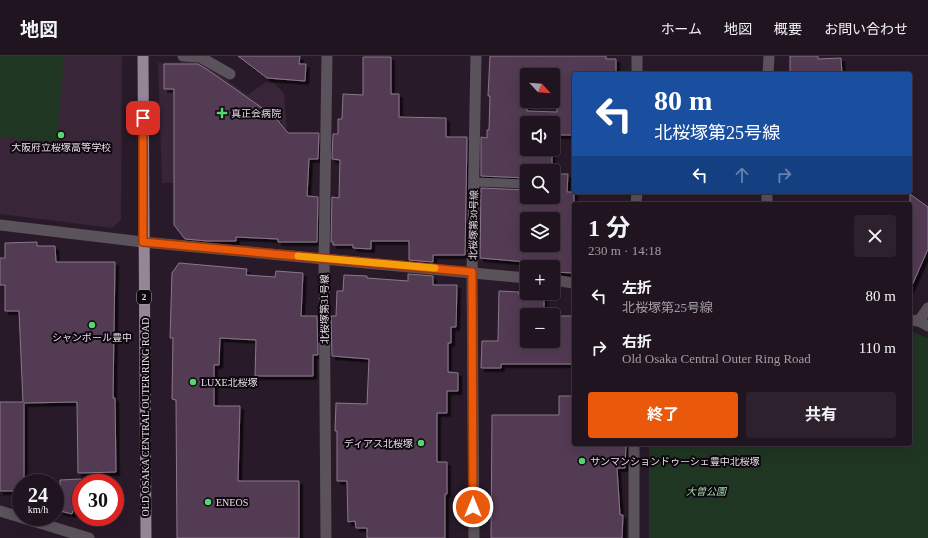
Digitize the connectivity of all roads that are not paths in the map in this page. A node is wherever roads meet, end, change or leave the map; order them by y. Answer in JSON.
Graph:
{"nodes":[{"id":1,"x":143,"y":56,"type":"edge"},
{"id":2,"x":183,"y":56,"type":"edge"},
{"id":3,"x":327,"y":56,"type":"edge"},
{"id":4,"x":476,"y":56,"type":"edge"},
{"id":5,"x":637,"y":56,"type":"edge"},
{"id":6,"x":769,"y":56,"type":"edge"},
{"id":7,"x":637,"y":72,"type":"edge"},
{"id":8,"x":768,"y":72,"type":"edge"},
{"id":9,"x":230,"y":74,"type":"dead end"},
{"id":10,"x":474,"y":182,"type":"junction"},
{"id":11,"x":520,"y":184,"type":"edge"},
{"id":12,"x":0,"y":225,"type":"edge"},
{"id":13,"x":143,"y":242,"type":"junction"},
{"id":14,"x":324,"y":258,"type":"junction"},
{"id":15,"x":472,"y":272,"type":"junction"},
{"id":16,"x":520,"y":277,"type":"edge"},
{"id":17,"x":560,"y":281,"type":"edge"},
{"id":18,"x":572,"y":282,"type":"edge"},
{"id":19,"x":928,"y":308,"type":"edge"},
{"id":20,"x":919,"y":322,"type":"edge"},
{"id":21,"x":634,"y":446,"type":"edge"},
{"id":22,"x":0,"y":511,"type":"edge"},
{"id":23,"x":89,"y":538,"type":"edge"},
{"id":24,"x":146,"y":538,"type":"edge"},
{"id":25,"x":326,"y":538,"type":"edge"},
{"id":26,"x":474,"y":538,"type":"edge"},
{"id":27,"x":634,"y":538,"type":"edge"}],
"edges":[{"from":1,"to":13,"type":"main road","name":"OLD OSAKA CENTRAL OUTER RING ROAD","number":"2"},
{"from":2,"to":9,"type":"street"},
{"from":3,"to":14,"type":"street","name":"北桜塚第31号線"},
{"from":4,"to":10,"type":"street","name":"北桜塚第30号線"},
{"from":5,"to":7,"type":"street"},
{"from":6,"to":8,"type":"street"},
{"from":10,"to":11,"type":"lane"},
{"from":10,"to":15,"type":"street","name":"北桜塚第30号線"},
{"from":12,"to":13,"type":"street"},
{"from":13,"to":14,"type":"street"},
{"from":13,"to":24,"type":"main road","name":"OLD OSAKA CENTRAL OUTER RING ROAD","number":"2"},
{"from":14,"to":15,"type":"street"},
{"from":14,"to":25,"type":"street","name":"北桜塚第31号線"},
{"from":15,"to":16,"type":"street"},
{"from":15,"to":26,"type":"street","name":"北桜塚第30号線"},
{"from":17,"to":18,"type":"street"},
{"from":19,"to":20,"type":"street"},
{"from":21,"to":27,"type":"street"},
{"from":22,"to":23,"type":"street"}]}
